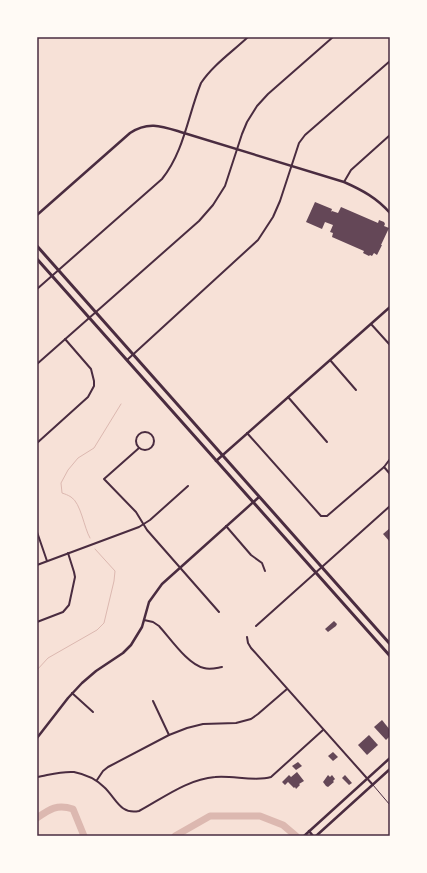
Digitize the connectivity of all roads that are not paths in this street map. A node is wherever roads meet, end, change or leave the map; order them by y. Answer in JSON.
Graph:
{"nodes":[{"id":1,"x":248,"y":37,"type":"edge"},
{"id":2,"x":333,"y":37,"type":"edge"},
{"id":3,"x":390,"y":61,"type":"edge"},
{"id":4,"x":184,"y":133,"type":"junction"},
{"id":5,"x":390,"y":136,"type":"edge"},
{"id":6,"x":237,"y":149,"type":"junction"},
{"id":7,"x":291,"y":165,"type":"junction"},
{"id":8,"x":344,"y":182,"type":"junction"},
{"id":9,"x":390,"y":213,"type":"edge"},
{"id":10,"x":37,"y":215,"type":"edge"},
{"id":11,"x":37,"y":246,"type":"edge"},
{"id":12,"x":37,"y":259,"type":"edge"},
{"id":13,"x":58,"y":270,"type":"junction"},
{"id":14,"x":52,"y":276,"type":"junction"},
{"id":15,"x":37,"y":289,"type":"edge"},
{"id":16,"x":390,"y":307,"type":"edge"},
{"id":17,"x":96,"y":312,"type":"junction"},
{"id":18,"x":90,"y":318,"type":"junction"},
{"id":19,"x":371,"y":324,"type":"junction"},
{"id":20,"x":65,"y":339,"type":"junction"},
{"id":21,"x":390,"y":345,"type":"edge"},
{"id":22,"x":133,"y":354,"type":"junction"},
{"id":23,"x":127,"y":360,"type":"junction"},
{"id":24,"x":330,"y":360,"type":"junction"},
{"id":25,"x":37,"y":364,"type":"edge"},
{"id":26,"x":356,"y":390,"type":"dead end"},
{"id":27,"x":288,"y":397,"type":"junction"},
{"id":28,"x":247,"y":433,"type":"junction"},
{"id":29,"x":328,"y":442,"type":"dead end"},
{"id":30,"x":37,"y":443,"type":"edge"},
{"id":31,"x":139,"y":448,"type":"junction"},
{"id":32,"x":222,"y":455,"type":"junction"},
{"id":33,"x":390,"y":459,"type":"edge"},
{"id":34,"x":216,"y":461,"type":"junction"},
{"id":35,"x":384,"y":467,"type":"junction"},
{"id":36,"x":390,"y":474,"type":"edge"},
{"id":37,"x":188,"y":486,"type":"dead end"},
{"id":38,"x":259,"y":497,"type":"junction"},
{"id":39,"x":253,"y":502,"type":"junction"},
{"id":40,"x":390,"y":506,"type":"edge"},
{"id":41,"x":143,"y":525,"type":"junction"},
{"id":42,"x":226,"y":526,"type":"junction"},
{"id":43,"x":37,"y":532,"type":"edge"},
{"id":44,"x":68,"y":553,"type":"junction"},
{"id":45,"x":48,"y":561,"type":"junction"},
{"id":46,"x":37,"y":565,"type":"edge"},
{"id":47,"x":180,"y":567,"type":"junction"},
{"id":48,"x":322,"y":567,"type":"junction"},
{"id":49,"x":266,"y":571,"type":"dead end"},
{"id":50,"x":315,"y":572,"type":"junction"},
{"id":51,"x":219,"y":612,"type":"dead end"},
{"id":52,"x":362,"y":613,"type":"junction"},
{"id":53,"x":356,"y":618,"type":"junction"},
{"id":54,"x":144,"y":620,"type":"junction"},
{"id":55,"x":37,"y":622,"type":"edge"},
{"id":56,"x":256,"y":626,"type":"dead end"},
{"id":57,"x":247,"y":637,"type":"dead end"},
{"id":58,"x":390,"y":644,"type":"edge"},
{"id":59,"x":390,"y":656,"type":"edge"},
{"id":60,"x":222,"y":667,"type":"dead end"},
{"id":61,"x":287,"y":689,"type":"junction"},
{"id":62,"x":72,"y":693,"type":"junction"},
{"id":63,"x":153,"y":702,"type":"dead end"},
{"id":64,"x":93,"y":712,"type":"dead end"},
{"id":65,"x":323,"y":730,"type":"junction"},
{"id":66,"x":169,"y":735,"type":"junction"},
{"id":67,"x":37,"y":738,"type":"edge"},
{"id":68,"x":390,"y":758,"type":"edge"},
{"id":69,"x":390,"y":769,"type":"edge"},
{"id":70,"x":37,"y":777,"type":"edge"},
{"id":71,"x":367,"y":779,"type":"junction"},
{"id":72,"x":97,"y":780,"type":"junction"},
{"id":73,"x":372,"y":785,"type":"junction"},
{"id":74,"x":390,"y":805,"type":"edge"},
{"id":75,"x":309,"y":831,"type":"junction"},
{"id":76,"x":304,"y":836,"type":"edge"},
{"id":77,"x":314,"y":836,"type":"edge"}],
"edges":[{"from":1,"to":4,"type":"street"},
{"from":2,"to":6,"type":"street"},
{"from":3,"to":7,"type":"street"},
{"from":4,"to":6,"type":"street"},
{"from":4,"to":10,"type":"street"},
{"from":4,"to":13,"type":"street"},
{"from":5,"to":8,"type":"street"},
{"from":6,"to":7,"type":"street"},
{"from":6,"to":17,"type":"street"},
{"from":7,"to":8,"type":"street"},
{"from":7,"to":22,"type":"street"},
{"from":8,"to":9,"type":"street"},
{"from":11,"to":13,"type":"main road"},
{"from":12,"to":14,"type":"main road"},
{"from":13,"to":14,"type":"street"},
{"from":13,"to":17,"type":"main road"},
{"from":14,"to":15,"type":"street"},
{"from":14,"to":18,"type":"main road"},
{"from":16,"to":19,"type":"street"},
{"from":17,"to":18,"type":"street"},
{"from":17,"to":22,"type":"main road"},
{"from":18,"to":20,"type":"street"},
{"from":18,"to":23,"type":"main road"},
{"from":19,"to":21,"type":"street"},
{"from":19,"to":24,"type":"street"},
{"from":20,"to":25,"type":"street"},
{"from":20,"to":30,"type":"street"},
{"from":22,"to":23,"type":"street"},
{"from":22,"to":32,"type":"main road"},
{"from":23,"to":34,"type":"main road"},
{"from":24,"to":26,"type":"street"},
{"from":24,"to":27,"type":"street"},
{"from":27,"to":28,"type":"street"},
{"from":27,"to":29,"type":"street"},
{"from":28,"to":32,"type":"street"},
{"from":28,"to":35,"type":"street"},
{"from":31,"to":31,"type":"street"},
{"from":31,"to":41,"type":"street"},
{"from":32,"to":34,"type":"street"},
{"from":32,"to":38,"type":"main road"},
{"from":33,"to":35,"type":"street"},
{"from":34,"to":39,"type":"main road"},
{"from":35,"to":36,"type":"street"},
{"from":37,"to":41,"type":"street"},
{"from":38,"to":39,"type":"street"},
{"from":38,"to":48,"type":"main road"},
{"from":39,"to":42,"type":"street"},
{"from":39,"to":50,"type":"main road"},
{"from":40,"to":48,"type":"street"},
{"from":41,"to":44,"type":"street"},
{"from":41,"to":47,"type":"street"},
{"from":42,"to":47,"type":"street"},
{"from":42,"to":49,"type":"street"},
{"from":43,"to":45,"type":"street"},
{"from":44,"to":45,"type":"street"},
{"from":44,"to":55,"type":"street"},
{"from":45,"to":46,"type":"street"},
{"from":47,"to":51,"type":"street"},
{"from":47,"to":54,"type":"street"},
{"from":48,"to":50,"type":"street"},
{"from":48,"to":52,"type":"main road"},
{"from":50,"to":53,"type":"main road"},
{"from":50,"to":56,"type":"street"},
{"from":52,"to":53,"type":"main road"},
{"from":52,"to":58,"type":"main road"},
{"from":53,"to":59,"type":"main road"},
{"from":54,"to":60,"type":"street"},
{"from":54,"to":62,"type":"street"},
{"from":57,"to":61,"type":"street"},
{"from":61,"to":65,"type":"street"},
{"from":61,"to":66,"type":"street"},
{"from":62,"to":64,"type":"street"},
{"from":62,"to":67,"type":"street"},
{"from":63,"to":66,"type":"street"},
{"from":65,"to":71,"type":"street"},
{"from":65,"to":72,"type":"street"},
{"from":66,"to":72,"type":"street"},
{"from":68,"to":71,"type":"street"},
{"from":69,"to":73,"type":"street"},
{"from":70,"to":72,"type":"street"},
{"from":71,"to":73,"type":"street"},
{"from":71,"to":75,"type":"street"},
{"from":73,"to":74,"type":"lane"},
{"from":73,"to":77,"type":"street"},
{"from":75,"to":76,"type":"street"},
{"from":75,"to":77,"type":"street"}]}
